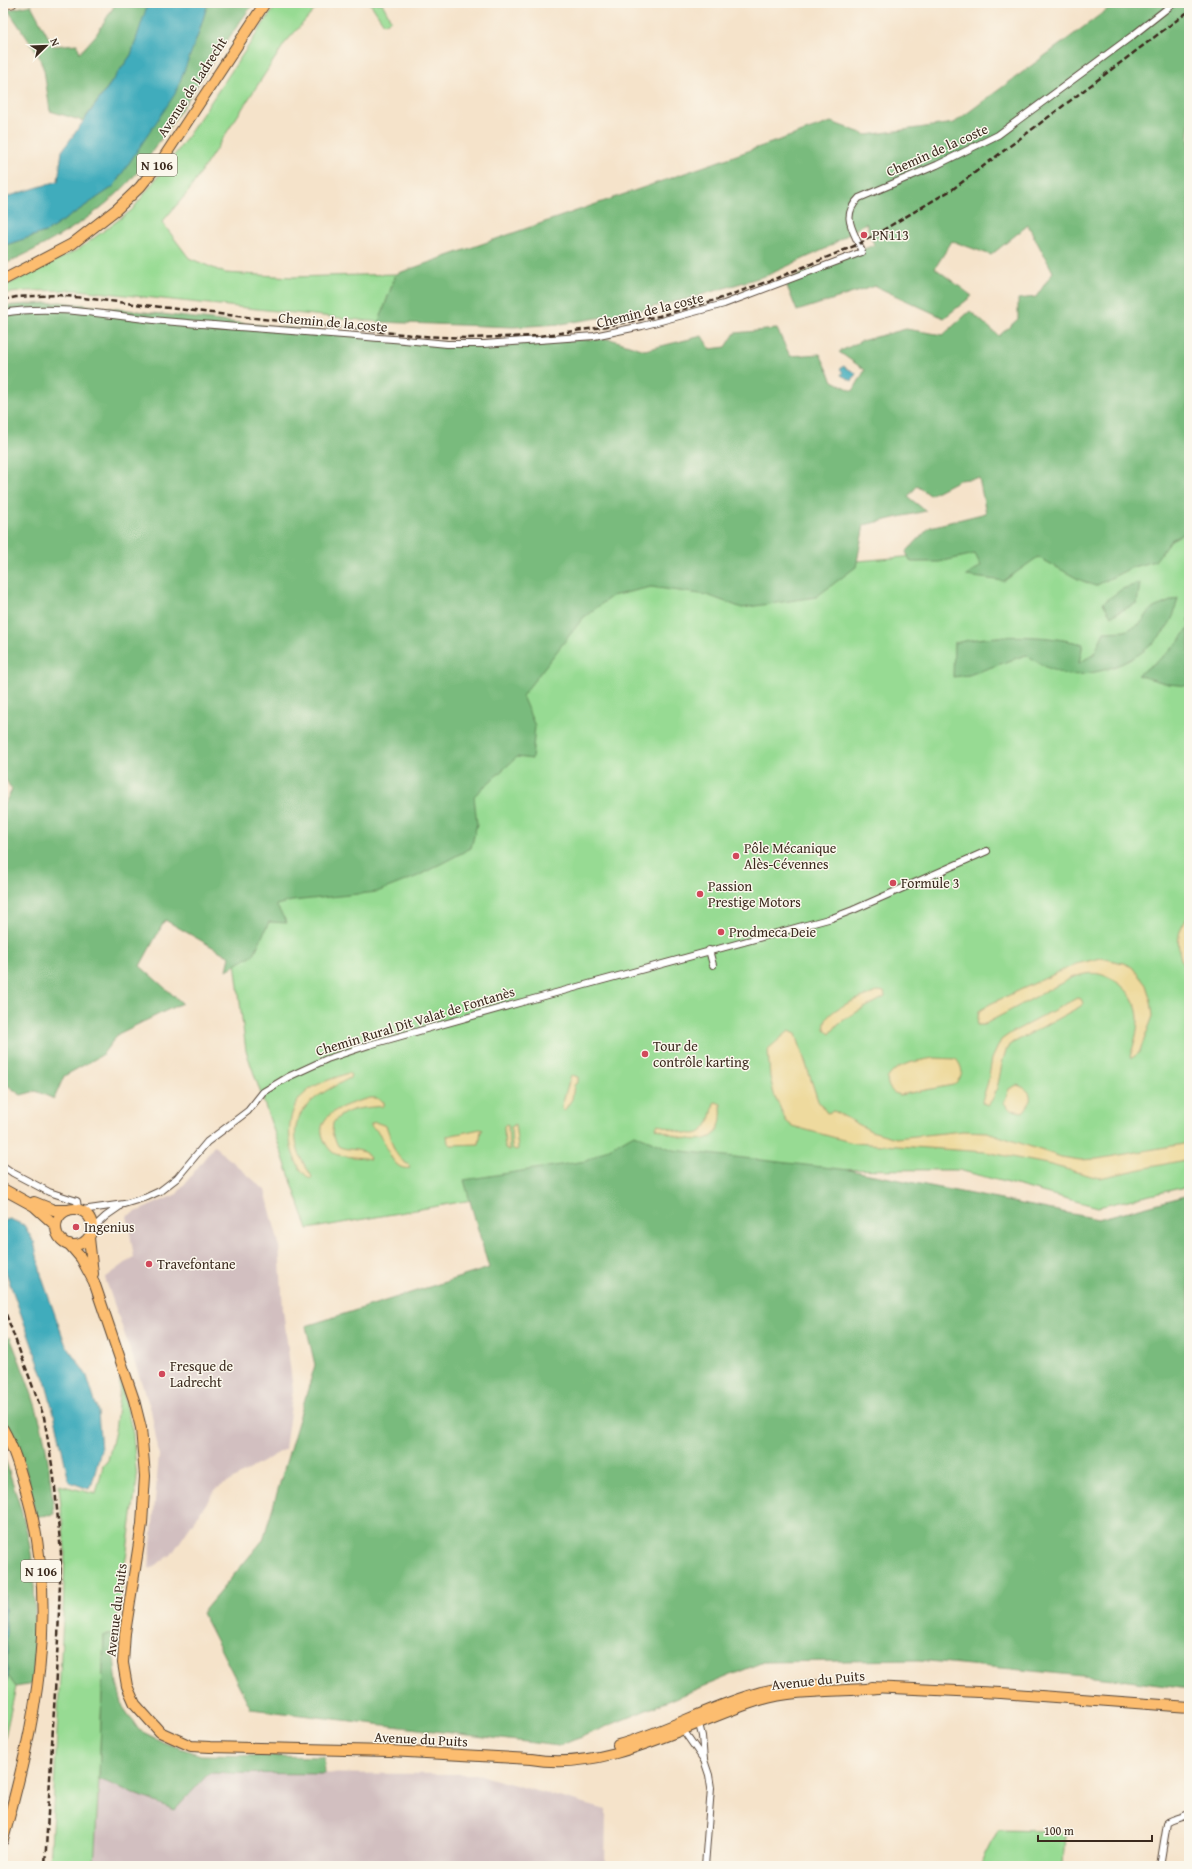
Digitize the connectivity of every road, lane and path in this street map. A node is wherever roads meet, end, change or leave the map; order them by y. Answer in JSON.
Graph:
{"nodes":[{"id":1,"x":12,"y":3,"type":"edge"},
{"id":2,"x":265,"y":3,"type":"edge"},
{"id":3,"x":1174,"y":3,"type":"edge"},
{"id":4,"x":3,"y":5,"type":"edge"},
{"id":5,"x":3,"y":280,"type":"edge"},
{"id":6,"x":3,"y":314,"type":"edge"},
{"id":7,"x":987,"y":851,"type":"dead end"},
{"id":8,"x":709,"y":950,"type":"junction"},
{"id":9,"x":713,"y":965,"type":"dead end"},
{"id":10,"x":3,"y":1166,"type":"edge"},
{"id":11,"x":3,"y":1189,"type":"edge"},
{"id":12,"x":24,"y":1199,"type":"junction"},
{"id":13,"x":124,"y":1204,"type":"junction"},
{"id":14,"x":76,"y":1209,"type":"junction"},
{"id":15,"x":55,"y":1225,"type":"junction"},
{"id":16,"x":93,"y":1228,"type":"junction"},
{"id":17,"x":89,"y":1238,"type":"junction"},
{"id":18,"x":69,"y":1244,"type":"junction"},
{"id":19,"x":94,"y":1282,"type":"junction"},
{"id":20,"x":3,"y":1429,"type":"edge"},
{"id":21,"x":1189,"y":1706,"type":"edge"},
{"id":22,"x":698,"y":1719,"type":"junction"},
{"id":23,"x":680,"y":1726,"type":"junction"},
{"id":24,"x":704,"y":1760,"type":"junction"},
{"id":25,"x":1186,"y":1815,"type":"dead end"},
{"id":26,"x":3,"y":1840,"type":"edge"},
{"id":27,"x":705,"y":1866,"type":"edge"},
{"id":28,"x":1160,"y":1866,"type":"edge"}],
"edges":[{"from":1,"to":4,"type":"main road"},
{"from":2,"to":5,"type":"main road","name":"Avenue de Ladrecht","number":"N 106"},
{"from":3,"to":6,"type":"street","name":"Chemin de la coste"},
{"from":7,"to":8,"type":"street","name":"Chemin Rural Dit Valat de Fontanès"},
{"from":8,"to":9,"type":"street"},
{"from":8,"to":13,"type":"street","name":"Chemin Rural Dit Valat de Fontanès"},
{"from":10,"to":14,"type":"street"},
{"from":11,"to":12,"type":"main road"},
{"from":12,"to":14,"type":"main road"},
{"from":12,"to":15,"type":"main road"},
{"from":13,"to":14,"type":"street","name":"Chemin Rural Dit Valat de Fontanès"},
{"from":13,"to":16,"type":"street","name":"Chemin Rural Dit Valat de Fontanès"},
{"from":14,"to":15,"type":"main road"},
{"from":14,"to":16,"type":"main road"},
{"from":15,"to":18,"type":"main road"},
{"from":16,"to":17,"type":"main road"},
{"from":17,"to":18,"type":"main road"},
{"from":17,"to":19,"type":"main road","name":"Avenue du Puits"},
{"from":18,"to":19,"type":"main road","name":"Avenue du Puits"},
{"from":19,"to":23,"type":"main road","name":"Avenue du Puits"},
{"from":20,"to":26,"type":"main road","number":"N 106"},
{"from":21,"to":22,"type":"main road","name":"Avenue du Puits"},
{"from":22,"to":23,"type":"main road","name":"Avenue du Puits"},
{"from":22,"to":24,"type":"street"},
{"from":23,"to":24,"type":"street"},
{"from":24,"to":27,"type":"street"},
{"from":25,"to":28,"type":"street"}]}
